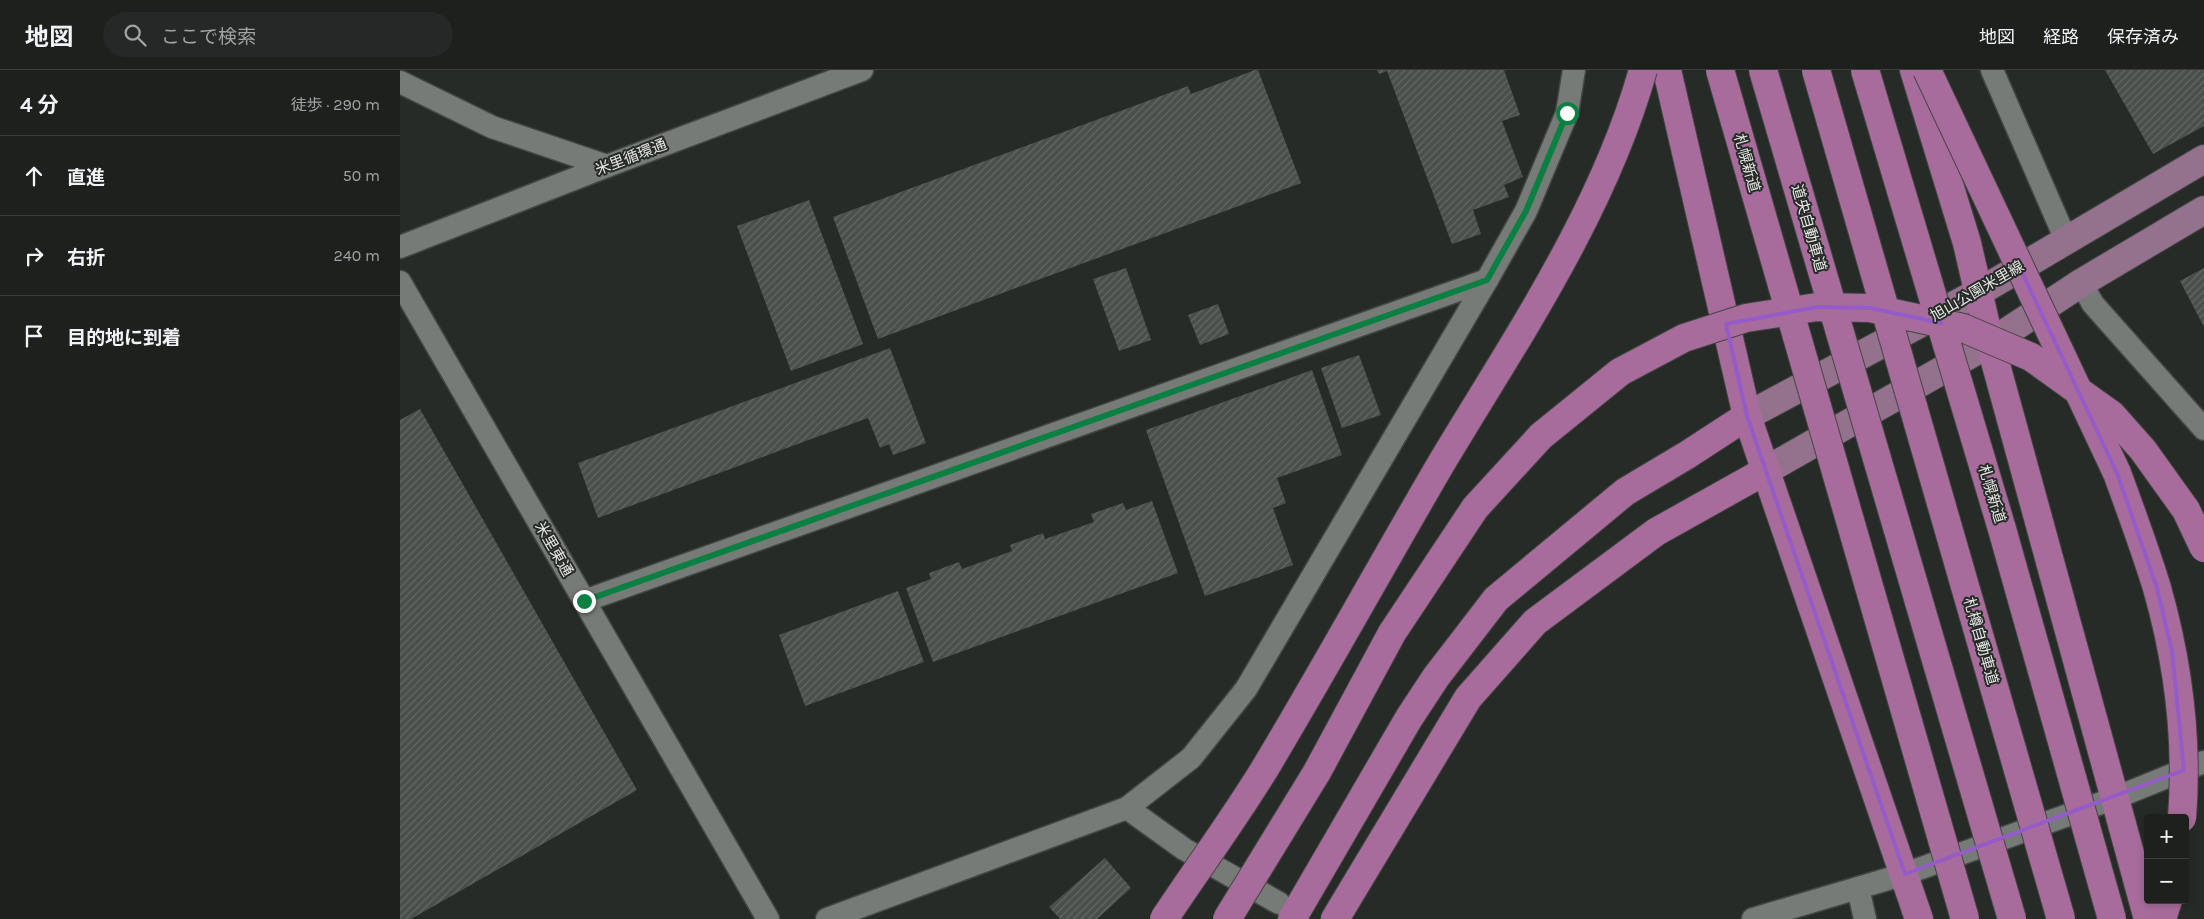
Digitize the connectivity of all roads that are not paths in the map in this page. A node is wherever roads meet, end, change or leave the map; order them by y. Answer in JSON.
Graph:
{"nodes":[{"id":1,"x":862,"y":70,"type":"edge"},
{"id":2,"x":1574,"y":70,"type":"edge"},
{"id":3,"x":1643,"y":70,"type":"edge"},
{"id":4,"x":1667,"y":70,"type":"edge"},
{"id":5,"x":1720,"y":70,"type":"edge"},
{"id":6,"x":1763,"y":70,"type":"edge"},
{"id":7,"x":1816,"y":70,"type":"edge"},
{"id":8,"x":1865,"y":70,"type":"edge"},
{"id":9,"x":1914,"y":70,"type":"edge"},
{"id":10,"x":1927,"y":70,"type":"edge"},
{"id":11,"x":1992,"y":70,"type":"edge"},
{"id":12,"x":400,"y":82,"type":"edge"},
{"id":13,"x":2204,"y":159,"type":"edge"},
{"id":14,"x":607,"y":166,"type":"junction"},
{"id":15,"x":2204,"y":210,"type":"edge"},
{"id":16,"x":2066,"y":240,"type":"junction"},
{"id":17,"x":400,"y":248,"type":"edge"},
{"id":18,"x":1487,"y":280,"type":"junction"},
{"id":19,"x":400,"y":282,"type":"edge"},
{"id":20,"x":2081,"y":283,"type":"junction"},
{"id":21,"x":1979,"y":292,"type":"junction"},
{"id":22,"x":1990,"y":343,"type":"junction"},
{"id":23,"x":1746,"y":416,"type":"junction"},
{"id":24,"x":2204,"y":429,"type":"edge"},
{"id":25,"x":1765,"y":471,"type":"junction"},
{"id":26,"x":2204,"y":548,"type":"edge"},
{"id":27,"x":584,"y":601,"type":"junction"},
{"id":28,"x":2204,"y":762,"type":"edge"},
{"id":29,"x":2115,"y":798,"type":"junction"},
{"id":30,"x":1127,"y":808,"type":"junction"},
{"id":31,"x":2182,"y":814,"type":"edge"},
{"id":32,"x":1905,"y":874,"type":"junction"},
{"id":33,"x":1858,"y":888,"type":"junction"},
{"id":34,"x":2167,"y":904,"type":"edge"},
{"id":35,"x":1285,"y":911,"type":"edge"},
{"id":36,"x":768,"y":919,"type":"edge"},
{"id":37,"x":826,"y":919,"type":"edge"},
{"id":38,"x":1164,"y":919,"type":"edge"},
{"id":39,"x":1227,"y":919,"type":"edge"},
{"id":40,"x":1334,"y":919,"type":"edge"},
{"id":41,"x":1753,"y":919,"type":"edge"},
{"id":42,"x":1865,"y":919,"type":"edge"},
{"id":43,"x":1920,"y":919,"type":"edge"},
{"id":44,"x":1965,"y":919,"type":"edge"},
{"id":45,"x":2012,"y":919,"type":"edge"},
{"id":46,"x":2061,"y":919,"type":"edge"},
{"id":47,"x":2112,"y":919,"type":"edge"},
{"id":48,"x":2148,"y":919,"type":"edge"},
{"id":49,"x":2162,"y":919,"type":"edge"}],
"edges":[{"from":1,"to":14,"type":"street","name":"米里循環通"},
{"from":2,"to":18,"type":"street"},
{"from":3,"to":38,"type":"highway","bridge":true},
{"from":4,"to":23,"type":"highway"},
{"from":5,"to":44,"type":"highway","name":"札幌新道","bridge":true},
{"from":6,"to":45,"type":"highway","name":"道央自動車道","bridge":true},
{"from":7,"to":46,"type":"highway","name":"札樽自動車道","bridge":true},
{"from":8,"to":47,"type":"highway","name":"札幌新道","bridge":true},
{"from":9,"to":21,"type":"highway"},
{"from":10,"to":31,"type":"highway","bridge":true},
{"from":11,"to":16,"type":"street"},
{"from":12,"to":14,"type":"street"},
{"from":13,"to":16,"type":"main road","name":"旭山公園米里線"},
{"from":14,"to":17,"type":"street","name":"米里循環通"},
{"from":15,"to":20,"type":"main road"},
{"from":16,"to":21,"type":"main road","name":"旭山公園米里線"},
{"from":18,"to":27,"type":"street"},
{"from":18,"to":30,"type":"street"},
{"from":19,"to":27,"type":"street","name":"米里東通"},
{"from":20,"to":22,"type":"main road"},
{"from":20,"to":24,"type":"street"},
{"from":21,"to":22,"type":"highway"},
{"from":21,"to":23,"type":"main road","name":"旭山公園米里線"},
{"from":22,"to":25,"type":"main road"},
{"from":22,"to":29,"type":"highway"},
{"from":23,"to":25,"type":"highway"},
{"from":23,"to":35,"type":"highway"},
{"from":25,"to":32,"type":"highway"},
{"from":25,"to":40,"type":"highway"},
{"from":26,"to":39,"type":"highway","bridge":true},
{"from":27,"to":36,"type":"street","name":"米里東通"},
{"from":28,"to":29,"type":"street"},
{"from":29,"to":32,"type":"street"},
{"from":29,"to":48,"type":"highway"},
{"from":30,"to":35,"type":"street"},
{"from":30,"to":37,"type":"street"},
{"from":32,"to":33,"type":"street"},
{"from":32,"to":43,"type":"highway"},
{"from":33,"to":41,"type":"street"},
{"from":33,"to":42,"type":"street"},
{"from":34,"to":49,"type":"highway"}]}
